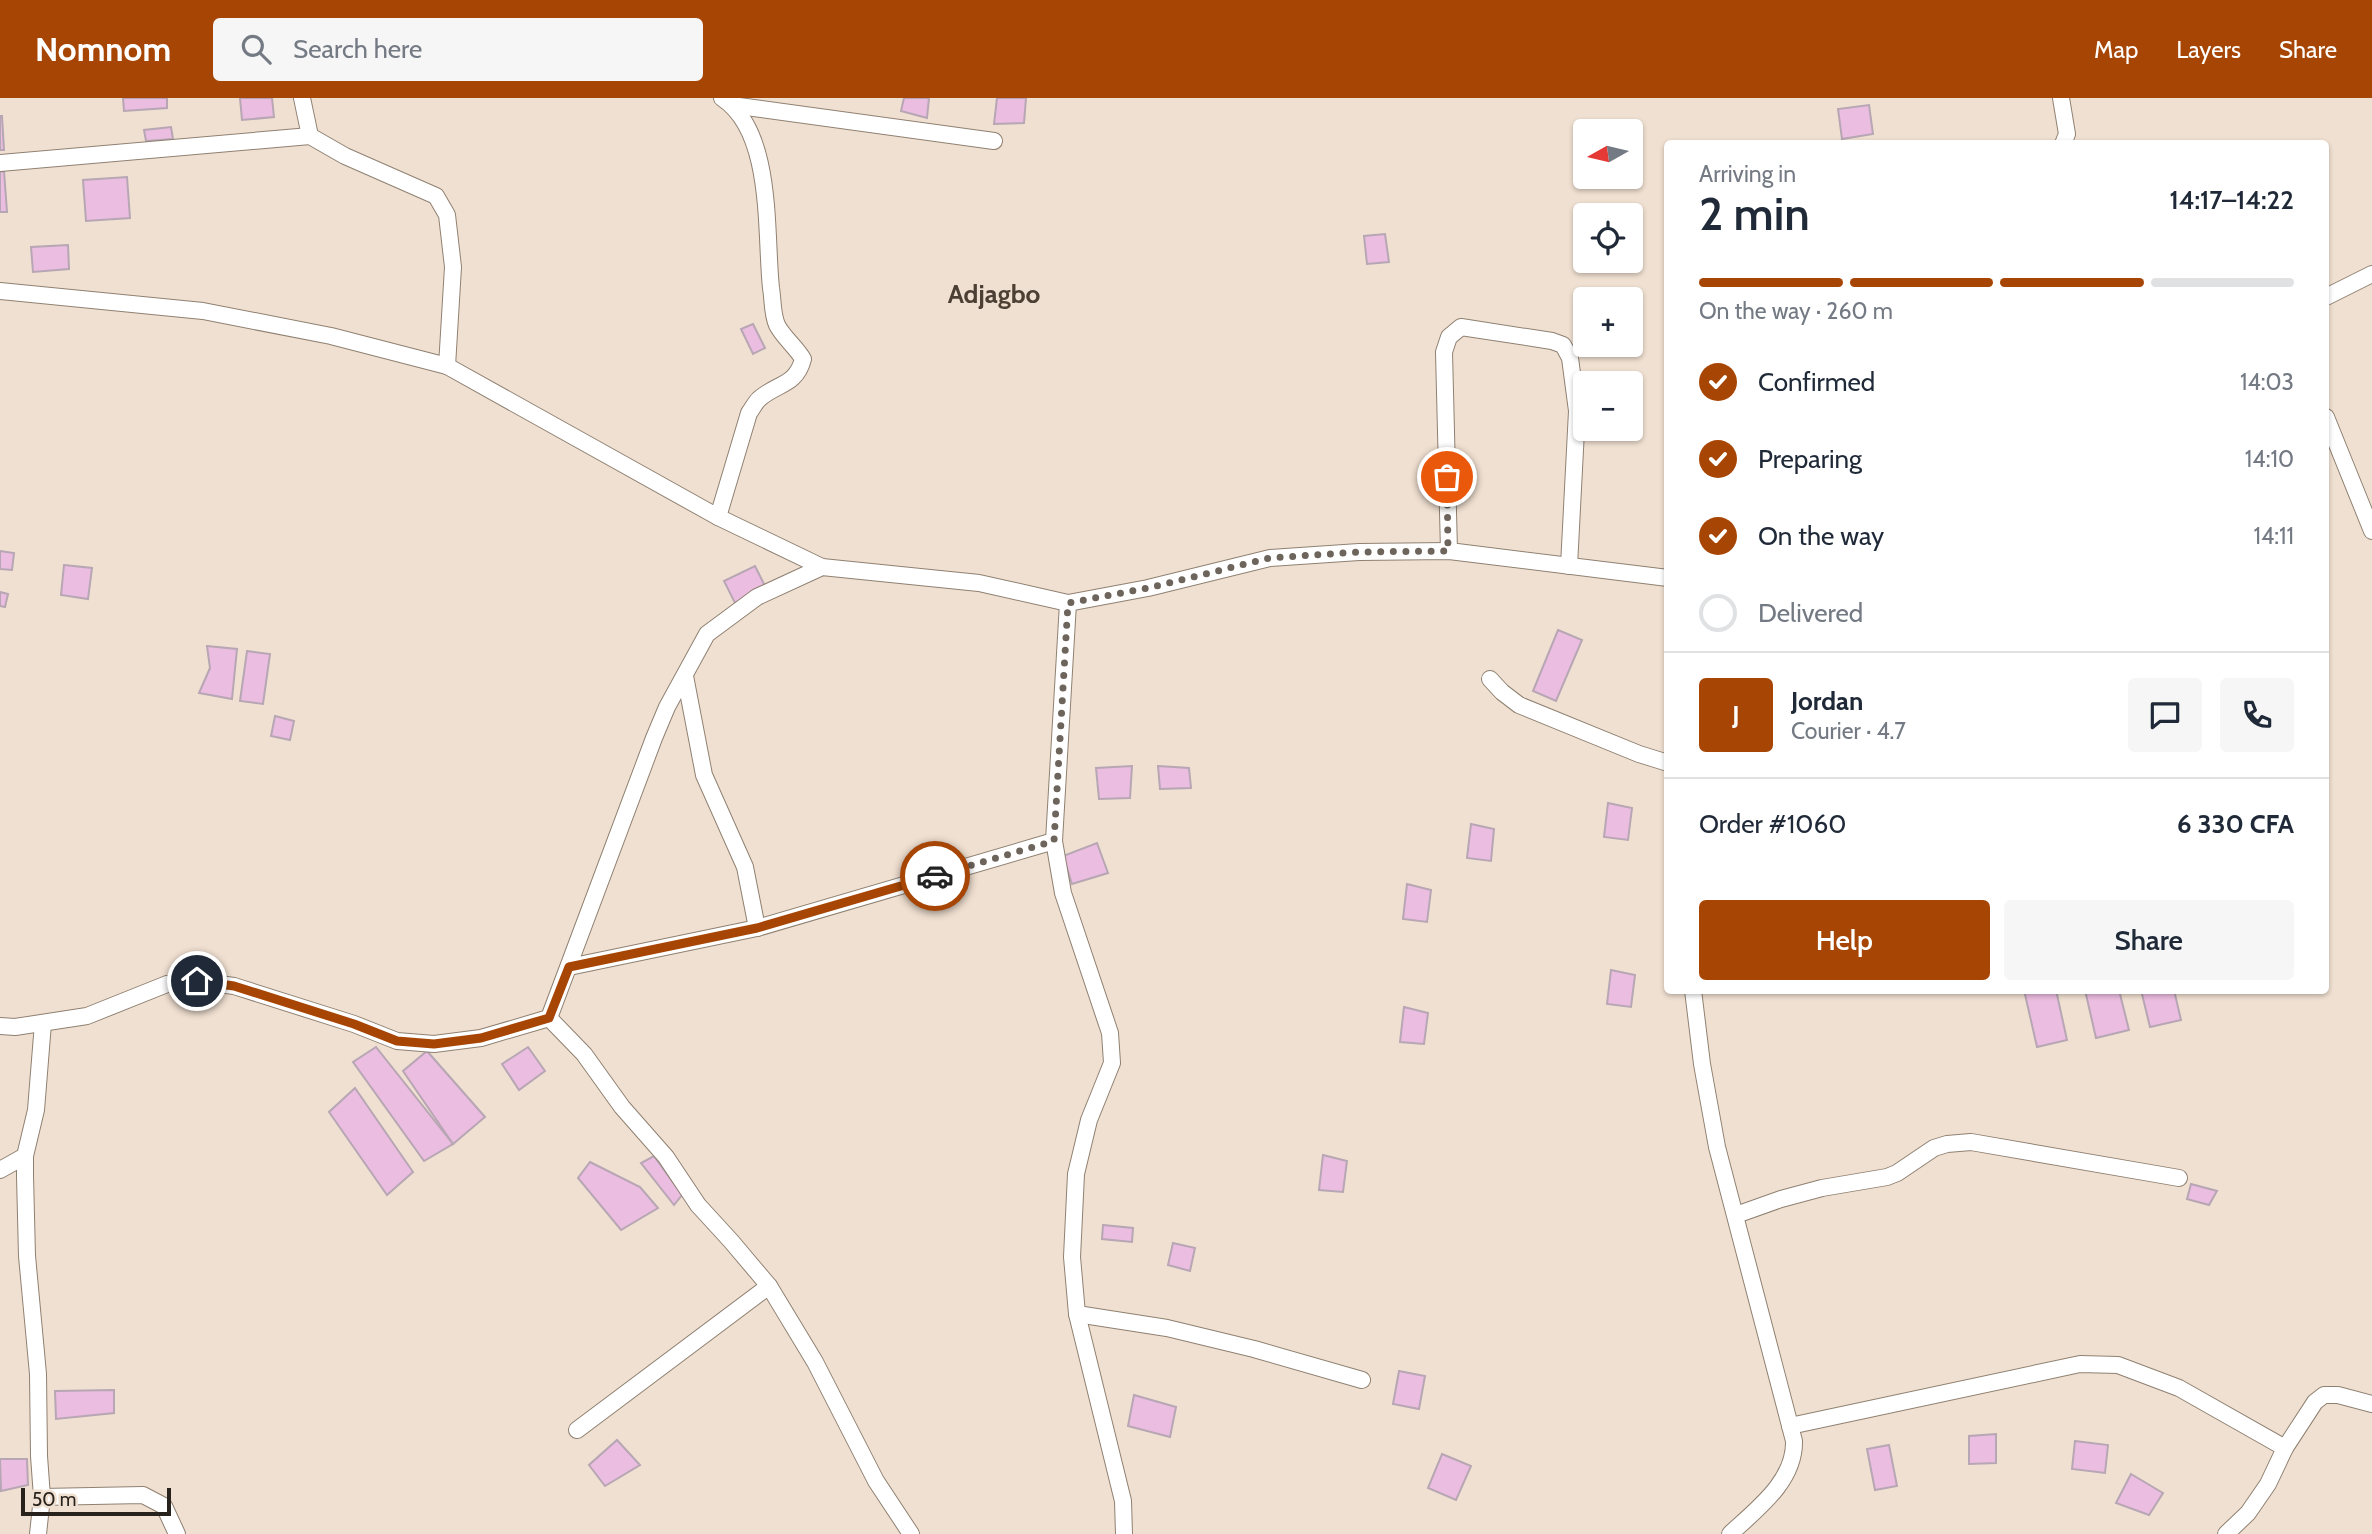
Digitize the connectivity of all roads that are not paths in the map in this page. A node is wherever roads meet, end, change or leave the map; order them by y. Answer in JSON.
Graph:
{"nodes":[{"id":1,"x":302,"y":98,"type":"edge"},
{"id":2,"x":2061,"y":98,"type":"edge"},
{"id":3,"x":727,"y":102,"type":"edge"},
{"id":4,"x":310,"y":136,"type":"junction"},
{"id":5,"x":2065,"y":140,"type":"edge"},
{"id":6,"x":994,"y":141,"type":"dead end"},
{"id":7,"x":0,"y":163,"type":"edge"},
{"id":8,"x":2372,"y":274,"type":"edge"},
{"id":9,"x":0,"y":291,"type":"edge"},
{"id":10,"x":2329,"y":296,"type":"edge"},
{"id":11,"x":447,"y":366,"type":"junction"},
{"id":12,"x":2329,"y":424,"type":"edge"},
{"id":13,"x":718,"y":517,"type":"junction"},
{"id":14,"x":2372,"y":531,"type":"edge"},
{"id":15,"x":1448,"y":551,"type":"junction"},
{"id":16,"x":1569,"y":566,"type":"junction"},
{"id":17,"x":822,"y":567,"type":"junction"},
{"id":18,"x":1664,"y":578,"type":"edge"},
{"id":19,"x":1068,"y":603,"type":"junction"},
{"id":20,"x":685,"y":677,"type":"junction"},
{"id":21,"x":1490,"y":679,"type":"dead end"},
{"id":22,"x":1664,"y":762,"type":"edge"},
{"id":23,"x":1054,"y":841,"type":"junction"},
{"id":24,"x":757,"y":928,"type":"junction"},
{"id":25,"x":569,"y":967,"type":"junction"},
{"id":26,"x":1693,"y":994,"type":"edge"},
{"id":27,"x":549,"y":1018,"type":"junction"},
{"id":28,"x":43,"y":1023,"type":"junction"},
{"id":29,"x":0,"y":1026,"type":"edge"},
{"id":30,"x":25,"y":1156,"type":"junction"},
{"id":31,"x":0,"y":1170,"type":"edge"},
{"id":32,"x":2179,"y":1178,"type":"dead end"},
{"id":33,"x":1736,"y":1215,"type":"junction"},
{"id":34,"x":769,"y":1286,"type":"junction"},
{"id":35,"x":1077,"y":1314,"type":"junction"},
{"id":36,"x":1362,"y":1380,"type":"dead end"},
{"id":37,"x":2372,"y":1404,"type":"edge"},
{"id":38,"x":1790,"y":1426,"type":"junction"},
{"id":39,"x":577,"y":1430,"type":"dead end"},
{"id":40,"x":2285,"y":1448,"type":"junction"},
{"id":41,"x":43,"y":1497,"type":"junction"},
{"id":42,"x":38,"y":1534,"type":"edge"},
{"id":43,"x":177,"y":1534,"type":"edge"},
{"id":44,"x":912,"y":1534,"type":"edge"},
{"id":45,"x":1124,"y":1534,"type":"edge"},
{"id":46,"x":1730,"y":1534,"type":"edge"},
{"id":47,"x":2226,"y":1534,"type":"edge"}],
"edges":[{"from":1,"to":4,"type":"street"},
{"from":2,"to":5,"type":"street"},
{"from":3,"to":6,"type":"street"},
{"from":3,"to":13,"type":"street"},
{"from":4,"to":7,"type":"street"},
{"from":4,"to":11,"type":"street"},
{"from":8,"to":10,"type":"street"},
{"from":9,"to":11,"type":"street"},
{"from":11,"to":13,"type":"street"},
{"from":12,"to":14,"type":"street"},
{"from":13,"to":17,"type":"street"},
{"from":15,"to":16,"type":"street"},
{"from":15,"to":16,"type":"street"},
{"from":15,"to":19,"type":"street"},
{"from":16,"to":18,"type":"street"},
{"from":17,"to":19,"type":"street"},
{"from":17,"to":20,"type":"street"},
{"from":19,"to":23,"type":"street"},
{"from":20,"to":24,"type":"street"},
{"from":20,"to":25,"type":"street"},
{"from":21,"to":22,"type":"street"},
{"from":23,"to":24,"type":"street"},
{"from":23,"to":35,"type":"street"},
{"from":24,"to":25,"type":"street"},
{"from":25,"to":27,"type":"street"},
{"from":26,"to":33,"type":"street"},
{"from":27,"to":28,"type":"street"},
{"from":27,"to":34,"type":"street"},
{"from":28,"to":29,"type":"street"},
{"from":28,"to":30,"type":"street"},
{"from":30,"to":31,"type":"street"},
{"from":30,"to":41,"type":"street"},
{"from":32,"to":33,"type":"street"},
{"from":33,"to":38,"type":"street"},
{"from":34,"to":39,"type":"street"},
{"from":34,"to":44,"type":"street"},
{"from":35,"to":36,"type":"street"},
{"from":35,"to":45,"type":"street"},
{"from":37,"to":40,"type":"street"},
{"from":38,"to":40,"type":"street"},
{"from":38,"to":46,"type":"street"},
{"from":40,"to":47,"type":"street"},
{"from":41,"to":42,"type":"street"},
{"from":41,"to":43,"type":"street"}]}
